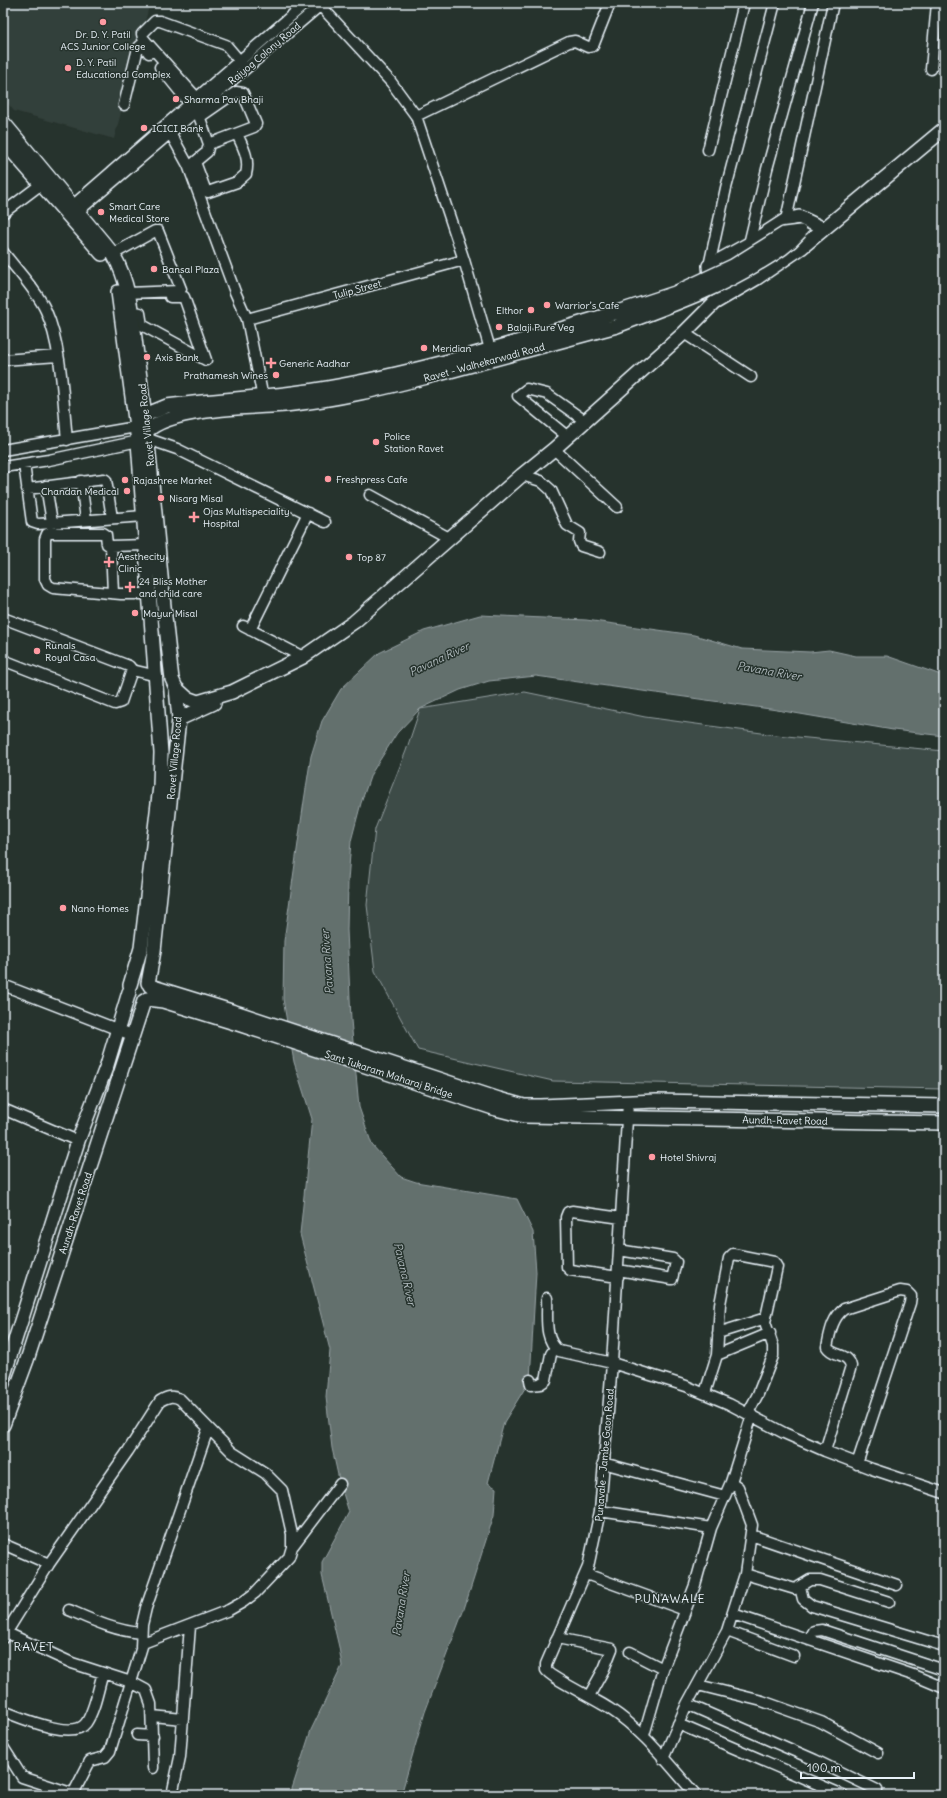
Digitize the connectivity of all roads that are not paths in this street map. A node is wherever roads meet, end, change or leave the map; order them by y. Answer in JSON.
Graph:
{"nodes":[{"id":1,"x":306,"y":3,"type":"edge"},
{"id":2,"x":610,"y":3,"type":"edge"},
{"id":3,"x":744,"y":3,"type":"edge"},
{"id":4,"x":775,"y":3,"type":"edge"},
{"id":5,"x":813,"y":3,"type":"edge"},
{"id":6,"x":833,"y":3,"type":"edge"},
{"id":7,"x":937,"y":3,"type":"edge"},
{"id":8,"x":321,"y":4,"type":"edge"},
{"id":9,"x":242,"y":65,"type":"junction"},
{"id":10,"x":931,"y":69,"type":"dead end"},
{"id":11,"x":124,"y":105,"type":"dead end"},
{"id":12,"x":196,"y":107,"type":"junction"},
{"id":13,"x":416,"y":116,"type":"junction"},
{"id":14,"x":3,"y":122,"type":"edge"},
{"id":15,"x":168,"y":129,"type":"junction"},
{"id":16,"x":944,"y":129,"type":"edge"},
{"id":17,"x":237,"y":134,"type":"junction"},
{"id":18,"x":3,"y":141,"type":"edge"},
{"id":19,"x":209,"y":144,"type":"junction"},
{"id":20,"x":708,"y":150,"type":"dead end"},
{"id":21,"x":40,"y":185,"type":"junction"},
{"id":22,"x":72,"y":211,"type":"junction"},
{"id":23,"x":3,"y":213,"type":"edge"},
{"id":24,"x":786,"y":220,"type":"junction"},
{"id":25,"x":812,"y":224,"type":"junction"},
{"id":26,"x":824,"y":230,"type":"junction"},
{"id":27,"x":800,"y":232,"type":"junction"},
{"id":28,"x":749,"y":244,"type":"junction"},
{"id":29,"x":3,"y":252,"type":"edge"},
{"id":30,"x":113,"y":254,"type":"junction"},
{"id":31,"x":464,"y":260,"type":"junction"},
{"id":32,"x":709,"y":266,"type":"junction"},
{"id":33,"x":129,"y":301,"type":"junction"},
{"id":34,"x":714,"y":303,"type":"junction"},
{"id":35,"x":247,"y":319,"type":"junction"},
{"id":36,"x":684,"y":333,"type":"junction"},
{"id":37,"x":492,"y":355,"type":"junction"},
{"id":38,"x":58,"y":356,"type":"junction"},
{"id":39,"x":3,"y":360,"type":"edge"},
{"id":40,"x":751,"y":377,"type":"dead end"},
{"id":41,"x":264,"y":401,"type":"junction"},
{"id":42,"x":145,"y":415,"type":"junction"},
{"id":43,"x":584,"y":421,"type":"junction"},
{"id":44,"x":142,"y":435,"type":"junction"},
{"id":45,"x":568,"y":436,"type":"junction"},
{"id":46,"x":67,"y":440,"type":"junction"},
{"id":47,"x":554,"y":449,"type":"junction"},
{"id":48,"x":3,"y":450,"type":"edge"},
{"id":49,"x":24,"y":464,"type":"junction"},
{"id":50,"x":3,"y":467,"type":"edge"},
{"id":51,"x":522,"y":474,"type":"junction"},
{"id":52,"x":81,"y":481,"type":"junction"},
{"id":53,"x":46,"y":486,"type":"junction"},
{"id":54,"x":27,"y":489,"type":"junction"},
{"id":55,"x":370,"y":495,"type":"dead end"},
{"id":56,"x":617,"y":507,"type":"dead end"},
{"id":57,"x":308,"y":513,"type":"junction"},
{"id":58,"x":144,"y":516,"type":"junction"},
{"id":59,"x":112,"y":518,"type":"junction"},
{"id":60,"x":86,"y":520,"type":"junction"},
{"id":61,"x":52,"y":522,"type":"junction"},
{"id":62,"x":325,"y":522,"type":"dead end"},
{"id":63,"x":449,"y":538,"type":"junction"},
{"id":64,"x":146,"y":545,"type":"junction"},
{"id":65,"x":111,"y":546,"type":"junction"},
{"id":66,"x":600,"y":552,"type":"dead end"},
{"id":67,"x":113,"y":593,"type":"junction"},
{"id":68,"x":150,"y":594,"type":"junction"},
{"id":69,"x":3,"y":618,"type":"edge"},
{"id":70,"x":303,"y":658,"type":"junction"},
{"id":71,"x":3,"y":660,"type":"edge"},
{"id":72,"x":132,"y":670,"type":"junction"},
{"id":73,"x":157,"y":679,"type":"junction"},
{"id":74,"x":174,"y":684,"type":"junction"},
{"id":75,"x":232,"y":692,"type":"junction"},
{"id":76,"x":179,"y":722,"type":"junction"},
{"id":77,"x":160,"y":729,"type":"junction"},
{"id":78,"x":3,"y":985,"type":"edge"},
{"id":79,"x":149,"y":985,"type":"junction"},
{"id":80,"x":130,"y":988,"type":"junction"},
{"id":81,"x":146,"y":1000,"type":"junction"},
{"id":82,"x":240,"y":1019,"type":"junction"},
{"id":83,"x":118,"y":1029,"type":"junction"},
{"id":84,"x":132,"y":1035,"type":"junction"},
{"id":85,"x":628,"y":1103,"type":"junction"},
{"id":86,"x":944,"y":1106,"type":"edge"},
{"id":87,"x":3,"y":1110,"type":"edge"},
{"id":88,"x":541,"y":1111,"type":"junction"},
{"id":89,"x":627,"y":1118,"type":"junction"},
{"id":90,"x":944,"y":1123,"type":"edge"},
{"id":91,"x":78,"y":1141,"type":"junction"},
{"id":92,"x":621,"y":1218,"type":"junction"},
{"id":93,"x":620,"y":1250,"type":"junction"},
{"id":94,"x":618,"y":1274,"type":"junction"},
{"id":95,"x":547,"y":1298,"type":"dead end"},
{"id":96,"x":766,"y":1318,"type":"junction"},
{"id":97,"x":718,"y":1333,"type":"junction"},
{"id":98,"x":770,"y":1333,"type":"junction"},
{"id":99,"x":555,"y":1348,"type":"junction"},
{"id":100,"x":717,"y":1355,"type":"junction"},
{"id":101,"x":612,"y":1363,"type":"junction"},
{"id":102,"x":3,"y":1378,"type":"edge"},
{"id":103,"x":530,"y":1380,"type":"dead end"},
{"id":104,"x":705,"y":1393,"type":"junction"},
{"id":105,"x":750,"y":1414,"type":"junction"},
{"id":106,"x":3,"y":1425,"type":"edge"},
{"id":107,"x":208,"y":1429,"type":"junction"},
{"id":108,"x":825,"y":1451,"type":"junction"},
{"id":109,"x":603,"y":1463,"type":"junction"},
{"id":110,"x":857,"y":1464,"type":"junction"},
{"id":111,"x":732,"y":1482,"type":"junction"},
{"id":112,"x":340,"y":1484,"type":"dead end"},
{"id":113,"x":944,"y":1493,"type":"edge"},
{"id":114,"x":725,"y":1496,"type":"junction"},
{"id":115,"x":600,"y":1511,"type":"junction"},
{"id":116,"x":711,"y":1528,"type":"junction"},
{"id":117,"x":751,"y":1535,"type":"junction"},
{"id":118,"x":3,"y":1544,"type":"edge"},
{"id":119,"x":292,"y":1547,"type":"junction"},
{"id":120,"x":49,"y":1564,"type":"junction"},
{"id":121,"x":586,"y":1574,"type":"junction"},
{"id":122,"x":745,"y":1574,"type":"junction"},
{"id":123,"x":897,"y":1584,"type":"dead end"},
{"id":124,"x":800,"y":1587,"type":"junction"},
{"id":125,"x":889,"y":1602,"type":"dead end"},
{"id":126,"x":69,"y":1610,"type":"dead end"},
{"id":127,"x":685,"y":1610,"type":"junction"},
{"id":128,"x":733,"y":1614,"type":"junction"},
{"id":129,"x":190,"y":1626,"type":"junction"},
{"id":130,"x":727,"y":1631,"type":"junction"},
{"id":131,"x":141,"y":1633,"type":"junction"},
{"id":132,"x":5,"y":1636,"type":"edge"},
{"id":133,"x":557,"y":1638,"type":"junction"},
{"id":134,"x":809,"y":1640,"type":"junction"},
{"id":135,"x":944,"y":1646,"type":"edge"},
{"id":136,"x":141,"y":1647,"type":"junction"},
{"id":137,"x":630,"y":1652,"type":"dead end"},
{"id":138,"x":794,"y":1656,"type":"dead end"},
{"id":139,"x":664,"y":1669,"type":"junction"},
{"id":140,"x":944,"y":1670,"type":"edge"},
{"id":141,"x":102,"y":1673,"type":"junction"},
{"id":142,"x":131,"y":1682,"type":"junction"},
{"id":143,"x":698,"y":1685,"type":"junction"},
{"id":144,"x":944,"y":1688,"type":"edge"},
{"id":145,"x":589,"y":1696,"type":"junction"},
{"id":146,"x":687,"y":1704,"type":"junction"},
{"id":147,"x":3,"y":1711,"type":"edge"},
{"id":148,"x":152,"y":1716,"type":"junction"},
{"id":149,"x":183,"y":1719,"type":"junction"},
{"id":150,"x":678,"y":1724,"type":"junction"},
{"id":151,"x":137,"y":1735,"type":"dead end"},
{"id":152,"x":644,"y":1735,"type":"junction"},
{"id":153,"x":153,"y":1736,"type":"junction"},
{"id":154,"x":3,"y":1747,"type":"edge"},
{"id":155,"x":878,"y":1753,"type":"dead end"},
{"id":156,"x":663,"y":1759,"type":"junction"},
{"id":157,"x":153,"y":1768,"type":"dead end"},
{"id":158,"x":877,"y":1790,"type":"dead end"},
{"id":159,"x":76,"y":1795,"type":"edge"},
{"id":160,"x":172,"y":1795,"type":"edge"},
{"id":161,"x":696,"y":1795,"type":"edge"},
{"id":162,"x":843,"y":1795,"type":"edge"}],
"edges":[{"from":1,"to":9,"type":"street","name":"Rajyog Colony Road"},
{"from":2,"to":13,"type":"street"},
{"from":3,"to":20,"type":"street"},
{"from":4,"to":32,"type":"street"},
{"from":5,"to":28,"type":"street"},
{"from":6,"to":24,"type":"street"},
{"from":7,"to":10,"type":"street"},
{"from":8,"to":9,"type":"street","name":"Rajyog Colony Road"},
{"from":8,"to":13,"type":"street"},
{"from":9,"to":12,"type":"street","name":"Rajyog Colony Road"},
{"from":9,"to":12,"type":"street"},
{"from":11,"to":12,"type":"street"},
{"from":12,"to":15,"type":"street","name":"Rajyog Colony Road"},
{"from":12,"to":17,"type":"street"},
{"from":12,"to":19,"type":"street"},
{"from":13,"to":31,"type":"street"},
{"from":14,"to":22,"type":"main road","name":"Ravet Village Road"},
{"from":15,"to":22,"type":"street","name":"Rajyog Colony Road"},
{"from":15,"to":35,"type":"street"},
{"from":16,"to":26,"type":"main road"},
{"from":17,"to":19,"type":"street"},
{"from":17,"to":19,"type":"street"},
{"from":18,"to":21,"type":"main road","name":"Ravet Village Road"},
{"from":21,"to":22,"type":"main road","name":"Ravet Village Road"},
{"from":21,"to":23,"type":"street"},
{"from":22,"to":30,"type":"main road","name":"Ravet Village Road"},
{"from":22,"to":44,"type":"main road","name":"Ravet Village Road"},
{"from":24,"to":25,"type":"main road"},
{"from":24,"to":28,"type":"main road"},
{"from":25,"to":26,"type":"main road"},
{"from":25,"to":27,"type":"main road","name":"Ravet - Walhekarwadi Road"},
{"from":26,"to":34,"type":"main road"},
{"from":27,"to":37,"type":"main road","name":"Ravet - Walhekarwadi Road","bridge":true},
{"from":27,"to":37,"type":"main road","name":"Ravet - Walhekarwadi Road","bridge":true},
{"from":28,"to":32,"type":"main road"},
{"from":29,"to":38,"type":"street"},
{"from":30,"to":33,"type":"main road","name":"Ravet Village Road"},
{"from":30,"to":33,"type":"street"},
{"from":31,"to":35,"type":"street","name":"Tulip Street"},
{"from":31,"to":37,"type":"street"},
{"from":32,"to":34,"type":"main road"},
{"from":33,"to":33,"type":"street"},
{"from":33,"to":42,"type":"main road","name":"Ravet Village Road"},
{"from":34,"to":36,"type":"main road"},
{"from":35,"to":41,"type":"street"},
{"from":36,"to":40,"type":"street"},
{"from":36,"to":43,"type":"main road"},
{"from":37,"to":41,"type":"main road","name":"Ravet - Walhekarwadi Road"},
{"from":38,"to":39,"type":"street"},
{"from":38,"to":46,"type":"street"},
{"from":41,"to":42,"type":"main road","name":"Ravet - Walhekarwadi Road"},
{"from":41,"to":44,"type":"main road","name":"Ravet - Walhekarwadi Road"},
{"from":42,"to":44,"type":"main road"},
{"from":43,"to":45,"type":"main road"},
{"from":43,"to":45,"type":"street"},
{"from":44,"to":46,"type":"street"},
{"from":44,"to":49,"type":"street"},
{"from":44,"to":57,"type":"street"},
{"from":44,"to":58,"type":"main road","name":"Ravet Village Road"},
{"from":44,"to":74,"type":"main road","name":"Ravet Village Road"},
{"from":45,"to":47,"type":"main road"},
{"from":46,"to":48,"type":"street"},
{"from":47,"to":51,"type":"main road"},
{"from":47,"to":56,"type":"street"},
{"from":49,"to":50,"type":"street"},
{"from":49,"to":54,"type":"street"},
{"from":51,"to":63,"type":"main road"},
{"from":51,"to":66,"type":"street"},
{"from":52,"to":53,"type":"street"},
{"from":52,"to":59,"type":"street"},
{"from":52,"to":60,"type":"street"},
{"from":53,"to":54,"type":"street"},
{"from":53,"to":61,"type":"street"},
{"from":54,"to":61,"type":"street"},
{"from":55,"to":63,"type":"street"},
{"from":57,"to":62,"type":"street"},
{"from":57,"to":70,"type":"street"},
{"from":58,"to":59,"type":"street"},
{"from":58,"to":64,"type":"main road","name":"Ravet Village Road"},
{"from":59,"to":60,"type":"street"},
{"from":60,"to":61,"type":"street"},
{"from":63,"to":70,"type":"main road"},
{"from":64,"to":65,"type":"street"},
{"from":64,"to":68,"type":"main road","name":"Ravet Village Road"},
{"from":65,"to":67,"type":"street"},
{"from":65,"to":67,"type":"street"},
{"from":67,"to":68,"type":"street"},
{"from":68,"to":73,"type":"main road","name":"Ravet Village Road"},
{"from":69,"to":72,"type":"street"},
{"from":70,"to":75,"type":"main road"},
{"from":71,"to":72,"type":"street"},
{"from":72,"to":73,"type":"street"},
{"from":73,"to":74,"type":"main road"},
{"from":73,"to":77,"type":"main road","name":"Ravet Village Road"},
{"from":74,"to":75,"type":"main road"},
{"from":74,"to":76,"type":"main road","name":"Ravet Village Road"},
{"from":75,"to":76,"type":"main road"},
{"from":76,"to":77,"type":"main road"},
{"from":76,"to":79,"type":"main road","name":"Ravet Village Road"},
{"from":77,"to":80,"type":"main road","name":"Ravet Village Road"},
{"from":78,"to":83,"type":"street"},
{"from":79,"to":80,"type":"main road"},
{"from":79,"to":81,"type":"main road"},
{"from":79,"to":82,"type":"main road"},
{"from":80,"to":81,"type":"main road"},
{"from":80,"to":83,"type":"main road","name":"Aundh-Ravet Road"},
{"from":81,"to":82,"type":"main road"},
{"from":81,"to":84,"type":"main road","name":"Aundh-Ravet Road"},
{"from":82,"to":88,"type":"main road","name":"Sant Tukaram Maharaj Bridge"},
{"from":83,"to":84,"type":"street"},
{"from":83,"to":91,"type":"main road","name":"Aundh-Ravet Road"},
{"from":84,"to":106,"type":"main road","name":"Aundh-Ravet Road"},
{"from":85,"to":86,"type":"main road","name":"Aundh-Ravet Road"},
{"from":85,"to":88,"type":"main road","name":"Aundh-Ravet Road"},
{"from":85,"to":89,"type":"street","name":"Punavale - Jambe Gaon Road"},
{"from":87,"to":91,"type":"street"},
{"from":88,"to":89,"type":"main road","name":"Aundh-Ravet Road"},
{"from":89,"to":90,"type":"main road","name":"Aundh-Ravet Road"},
{"from":89,"to":92,"type":"street","name":"Punavale - Jambe Gaon Road"},
{"from":91,"to":102,"type":"main road","name":"Aundh-Ravet Road"},
{"from":92,"to":93,"type":"street","name":"Punavale - Jambe Gaon Road"},
{"from":92,"to":94,"type":"street"},
{"from":93,"to":94,"type":"street","name":"Punavale - Jambe Gaon Road"},
{"from":93,"to":94,"type":"street"},
{"from":94,"to":101,"type":"street","name":"Punavale - Jambe Gaon Road"},
{"from":95,"to":99,"type":"street"},
{"from":96,"to":97,"type":"street"},
{"from":96,"to":97,"type":"street"},
{"from":96,"to":98,"type":"street"},
{"from":97,"to":100,"type":"street"},
{"from":98,"to":100,"type":"street"},
{"from":98,"to":105,"type":"street"},
{"from":99,"to":101,"type":"street"},
{"from":99,"to":103,"type":"street"},
{"from":100,"to":104,"type":"street"},
{"from":101,"to":104,"type":"street"},
{"from":101,"to":109,"type":"street","name":"Punavale - Jambe Gaon Road"},
{"from":104,"to":105,"type":"street"},
{"from":105,"to":108,"type":"street"},
{"from":105,"to":111,"type":"street"},
{"from":107,"to":119,"type":"street"},
{"from":107,"to":120,"type":"street"},
{"from":107,"to":131,"type":"street"},
{"from":108,"to":110,"type":"street"},
{"from":108,"to":110,"type":"street"},
{"from":109,"to":114,"type":"street"},
{"from":109,"to":115,"type":"street","name":"Punavale - Jambe Gaon Road"},
{"from":110,"to":113,"type":"street"},
{"from":111,"to":114,"type":"street"},
{"from":111,"to":117,"type":"street"},
{"from":112,"to":119,"type":"street"},
{"from":114,"to":116,"type":"street"},
{"from":115,"to":116,"type":"street"},
{"from":115,"to":121,"type":"street","name":"Punavale - Jambe Gaon Road"},
{"from":116,"to":127,"type":"street"},
{"from":117,"to":122,"type":"street"},
{"from":117,"to":123,"type":"street"},
{"from":118,"to":120,"type":"street"},
{"from":119,"to":129,"type":"street"},
{"from":120,"to":132,"type":"street"},
{"from":121,"to":127,"type":"street"},
{"from":121,"to":133,"type":"street","name":"Punavale - Jambe Gaon Road"},
{"from":122,"to":124,"type":"street"},
{"from":122,"to":128,"type":"street"},
{"from":124,"to":125,"type":"street"},
{"from":124,"to":135,"type":"street"},
{"from":126,"to":131,"type":"street"},
{"from":127,"to":139,"type":"street"},
{"from":128,"to":130,"type":"street"},
{"from":128,"to":134,"type":"street"},
{"from":129,"to":136,"type":"street"},
{"from":129,"to":149,"type":"street"},
{"from":130,"to":138,"type":"street"},
{"from":130,"to":143,"type":"street"},
{"from":131,"to":136,"type":"street"},
{"from":132,"to":141,"type":"street"},
{"from":133,"to":145,"type":"street","name":"Punavale - Jambe Gaon Road"},
{"from":133,"to":145,"type":"street"},
{"from":134,"to":140,"type":"street"},
{"from":134,"to":144,"type":"street"},
{"from":136,"to":142,"type":"street"},
{"from":137,"to":139,"type":"street"},
{"from":139,"to":152,"type":"street"},
{"from":141,"to":142,"type":"street"},
{"from":141,"to":147,"type":"street"},
{"from":142,"to":148,"type":"street"},
{"from":142,"to":159,"type":"street"},
{"from":143,"to":146,"type":"street"},
{"from":143,"to":155,"type":"street"},
{"from":145,"to":152,"type":"street","name":"Punavale - Jambe Gaon Road"},
{"from":146,"to":150,"type":"street"},
{"from":146,"to":158,"type":"street"},
{"from":148,"to":149,"type":"street"},
{"from":148,"to":153,"type":"street"},
{"from":149,"to":160,"type":"street"},
{"from":150,"to":156,"type":"street"},
{"from":150,"to":162,"type":"street"},
{"from":151,"to":153,"type":"street"},
{"from":152,"to":156,"type":"street","name":"Punavale - Jambe Gaon Road"},
{"from":153,"to":157,"type":"street"},
{"from":154,"to":159,"type":"street"},
{"from":156,"to":161,"type":"street","name":"Punavale - Jambe Gaon Road"}]}
